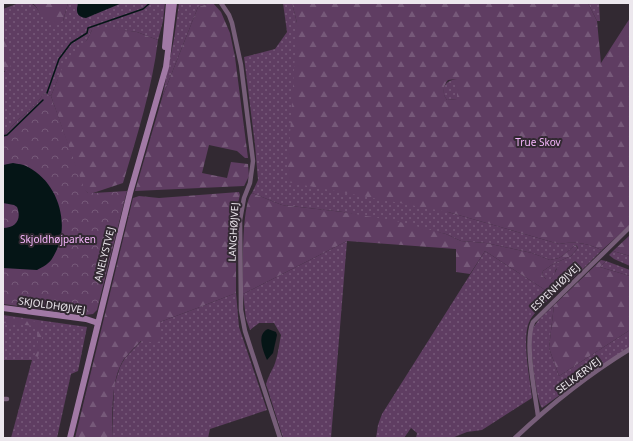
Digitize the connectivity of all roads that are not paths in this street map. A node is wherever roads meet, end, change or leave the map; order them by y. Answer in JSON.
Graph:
{"nodes":[{"id":1,"x":169,"y":3,"type":"edge"},
{"id":2,"x":174,"y":3,"type":"edge"},
{"id":3,"x":221,"y":3,"type":"edge"},
{"id":4,"x":162,"y":76,"type":"junction"},
{"id":5,"x":630,"y":227,"type":"edge"},
{"id":6,"x":3,"y":308,"type":"edge"},
{"id":7,"x":98,"y":323,"type":"junction"},
{"id":8,"x":630,"y":349,"type":"edge"},
{"id":9,"x":538,"y":416,"type":"junction"},
{"id":10,"x":70,"y":438,"type":"edge"},
{"id":11,"x":280,"y":438,"type":"edge"},
{"id":12,"x":514,"y":438,"type":"edge"}],
"edges":[{"from":1,"to":4,"type":"street","name":"ANELYSTVEJ"},
{"from":2,"to":4,"type":"street","name":"ANELYSTVEJ"},
{"from":3,"to":11,"type":"street","name":"LANGHØJVEJ"},
{"from":4,"to":7,"type":"street","name":"ANELYSTVEJ"},
{"from":5,"to":9,"type":"street","name":"ESPENHØJVEJ"},
{"from":6,"to":7,"type":"street","name":"SKJOLDHØJVEJ"},
{"from":7,"to":10,"type":"street","name":"ANELYSTVEJ"},
{"from":8,"to":9,"type":"street","name":"SELKÆRVEJ"},
{"from":9,"to":12,"type":"street"}]}
